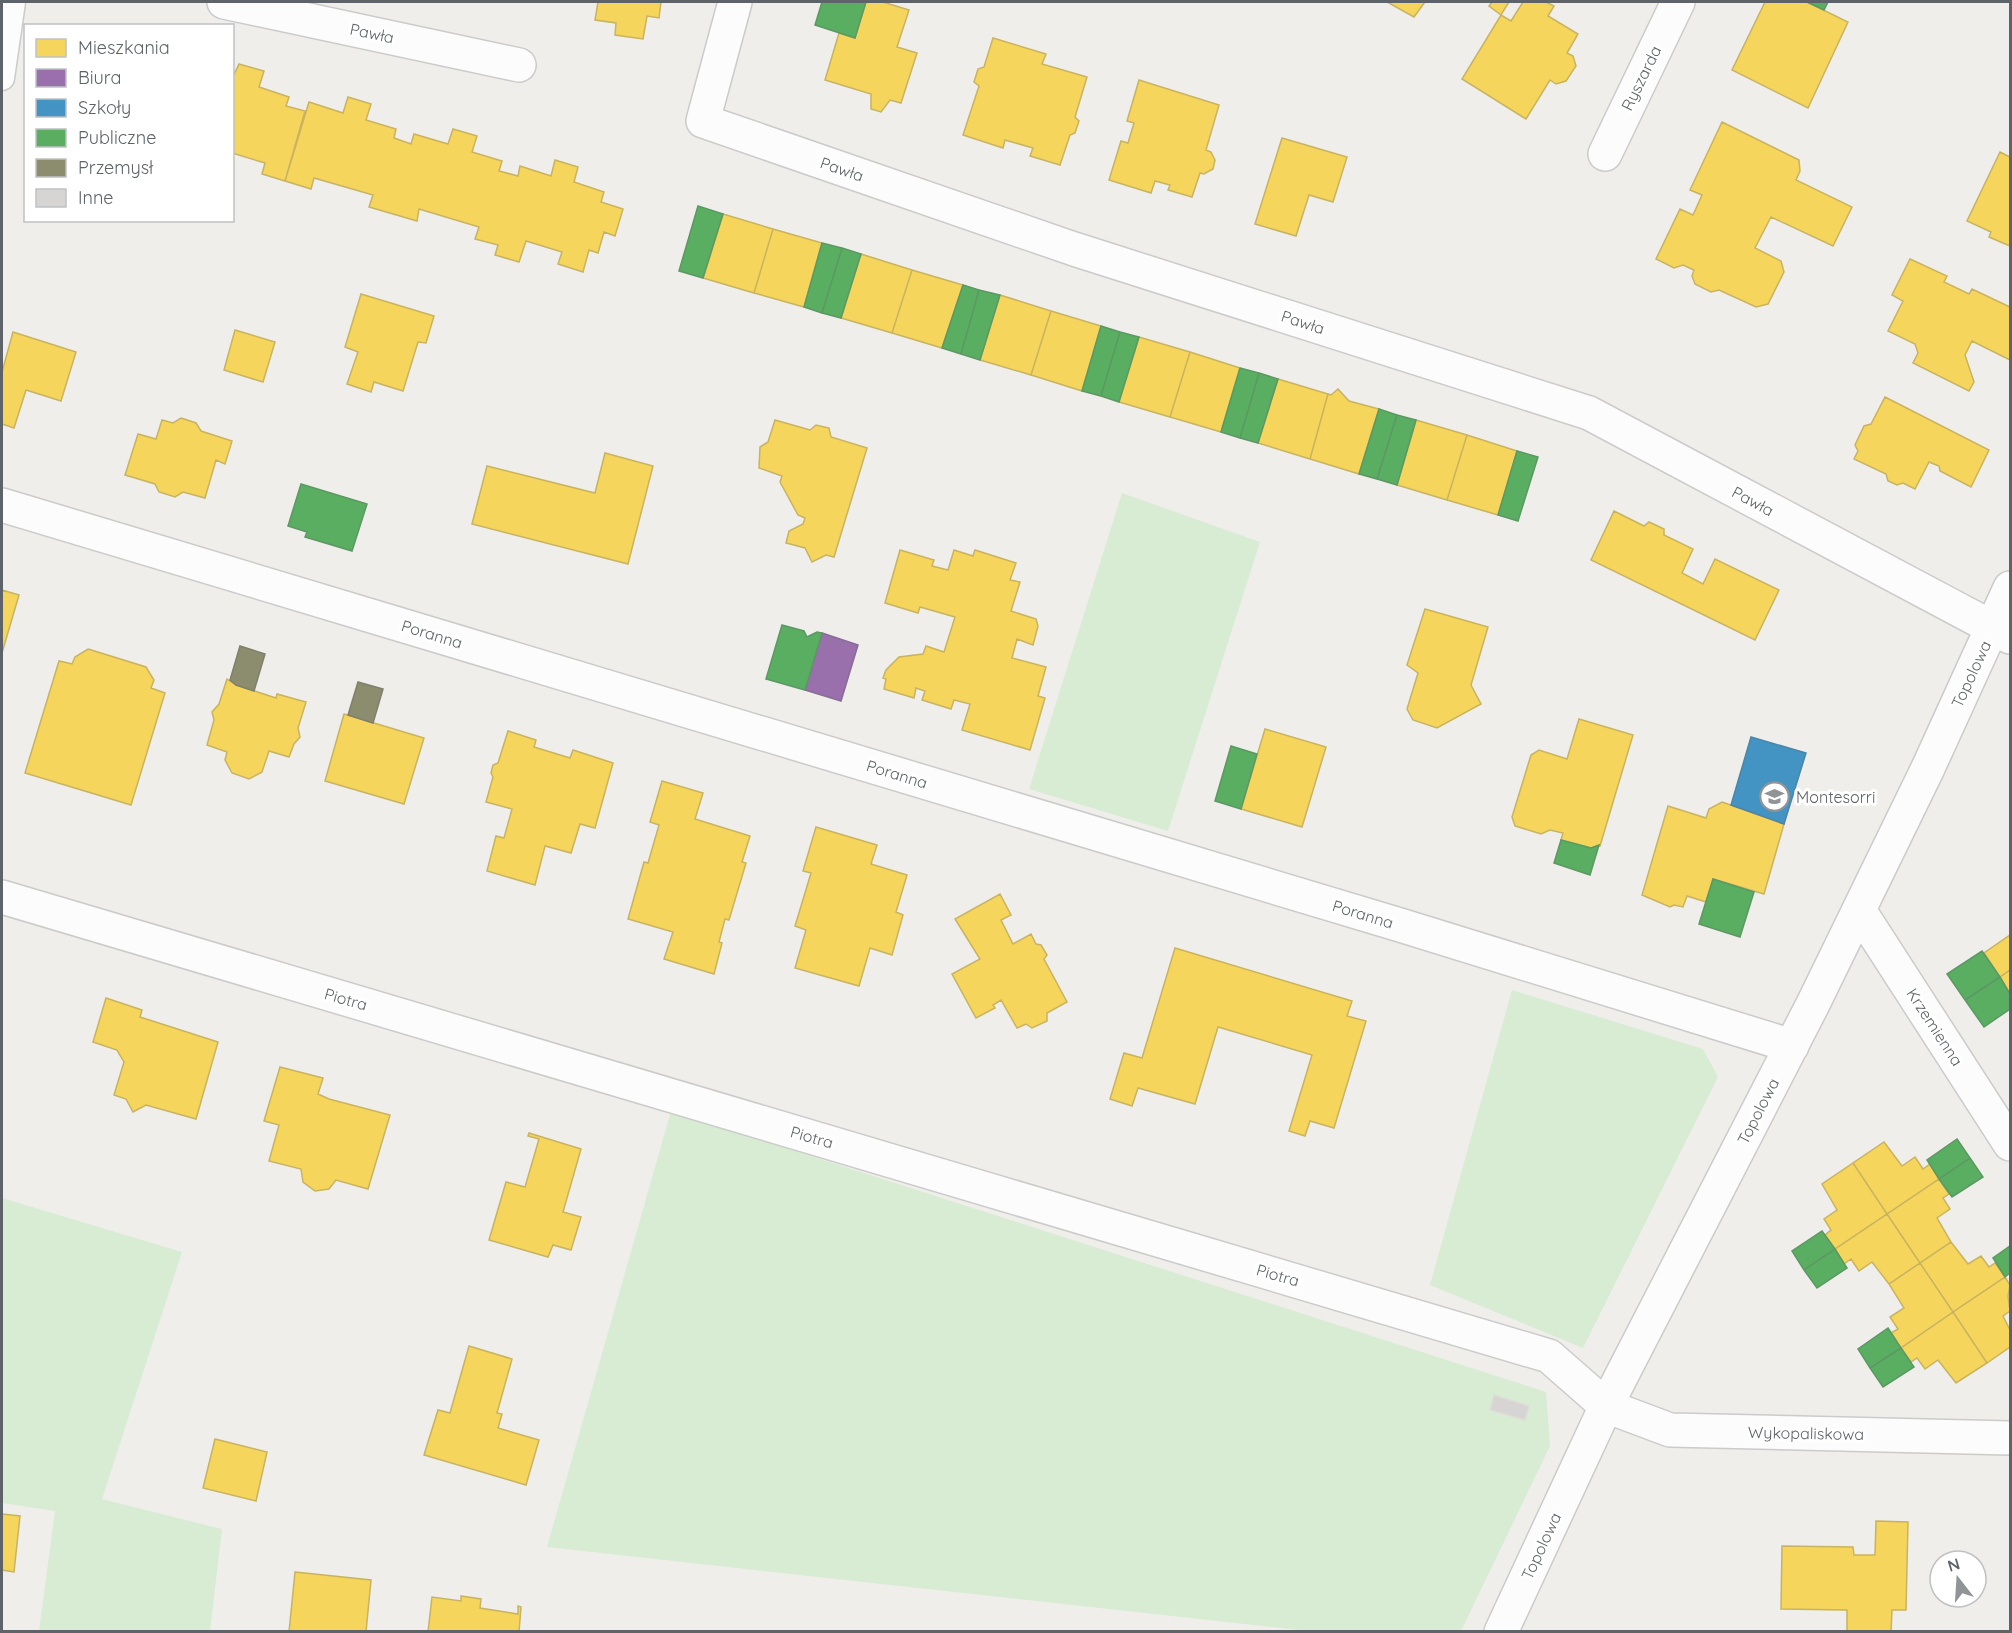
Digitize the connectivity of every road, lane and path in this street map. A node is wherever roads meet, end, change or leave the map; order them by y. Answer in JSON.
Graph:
{"nodes":[{"id":1,"x":13,"y":2,"type":"edge"},
{"id":2,"x":224,"y":2,"type":"edge"},
{"id":3,"x":735,"y":2,"type":"edge"},
{"id":4,"x":1678,"y":2,"type":"edge"},
{"id":5,"x":519,"y":65,"type":"dead end"},
{"id":6,"x":2,"y":78,"type":"edge"},
{"id":7,"x":1605,"y":154,"type":"dead end"},
{"id":8,"x":2,"y":505,"type":"edge"},
{"id":9,"x":2010,"y":588,"type":"edge"},
{"id":10,"x":2001,"y":633,"type":"edge"},
{"id":11,"x":2,"y":897,"type":"edge"},
{"id":12,"x":1858,"y":910,"type":"junction"},
{"id":13,"x":1792,"y":1046,"type":"junction"},
{"id":14,"x":2010,"y":1144,"type":"edge"},
{"id":15,"x":1606,"y":1406,"type":"junction"},
{"id":16,"x":2010,"y":1438,"type":"edge"},
{"id":17,"x":1501,"y":1632,"type":"edge"}],
"edges":[{"from":1,"to":6,"type":"lane"},
{"from":2,"to":5,"type":"street","name":"Pawła"},
{"from":3,"to":10,"type":"street","name":"Pawła"},
{"from":4,"to":7,"type":"street","name":"Ryszarda"},
{"from":8,"to":13,"type":"street","name":"Poranna"},
{"from":9,"to":10,"type":"street","name":"Topolowa"},
{"from":10,"to":12,"type":"street","name":"Topolowa"},
{"from":11,"to":15,"type":"street","name":"Piotra"},
{"from":12,"to":13,"type":"street","name":"Topolowa"},
{"from":12,"to":14,"type":"street","name":"Krzemienna"},
{"from":13,"to":15,"type":"street","name":"Topolowa"},
{"from":15,"to":16,"type":"street","name":"Wykopaliskowa"},
{"from":15,"to":17,"type":"street","name":"Topolowa"}]}
